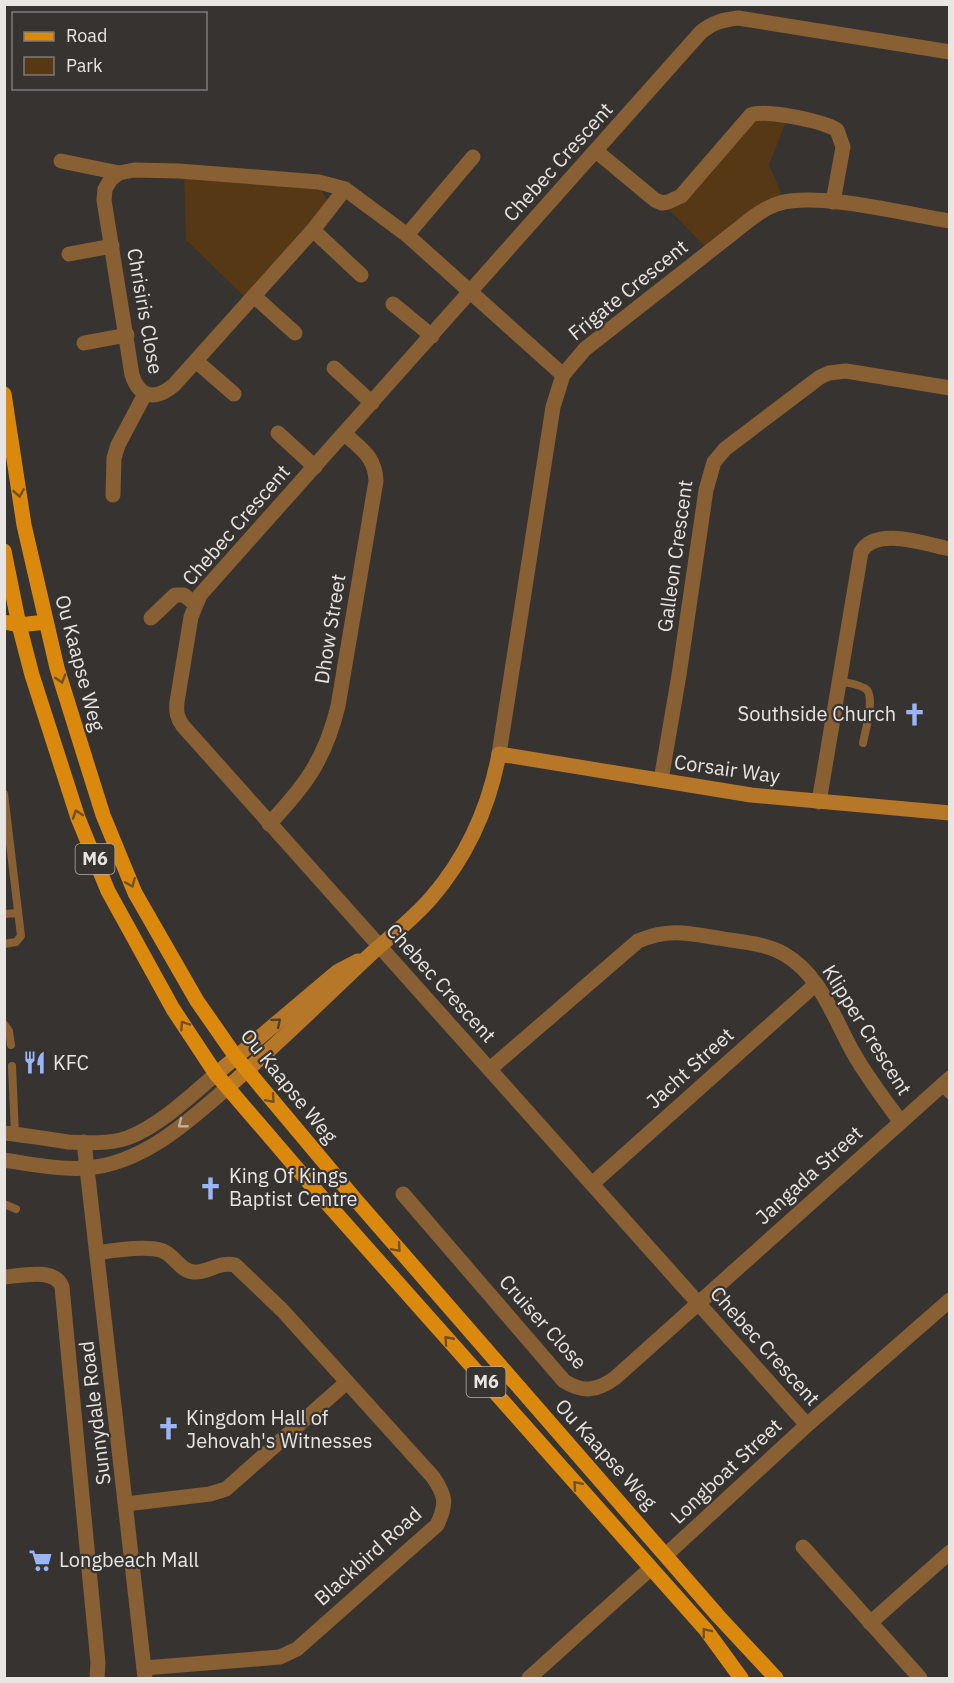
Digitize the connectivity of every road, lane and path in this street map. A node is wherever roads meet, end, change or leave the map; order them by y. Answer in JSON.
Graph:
{"nodes":[{"id":1,"x":950,"y":52,"type":"edge"},
{"id":2,"x":596,"y":151,"type":"junction"},
{"id":3,"x":473,"y":157,"type":"dead end"},
{"id":4,"x":61,"y":161,"type":"dead end"},
{"id":5,"x":119,"y":172,"type":"junction"},
{"id":6,"x":345,"y":189,"type":"junction"},
{"id":7,"x":833,"y":202,"type":"junction"},
{"id":8,"x":950,"y":221,"type":"edge"},
{"id":9,"x":313,"y":230,"type":"junction"},
{"id":10,"x":406,"y":235,"type":"junction"},
{"id":11,"x":112,"y":246,"type":"junction"},
{"id":12,"x":69,"y":254,"type":"dead end"},
{"id":13,"x":361,"y":275,"type":"dead end"},
{"id":14,"x":470,"y":293,"type":"junction"},
{"id":15,"x":254,"y":296,"type":"junction"},
{"id":16,"x":393,"y":304,"type":"dead end"},
{"id":17,"x":295,"y":333,"type":"dead end"},
{"id":18,"x":127,"y":335,"type":"junction"},
{"id":19,"x":432,"y":336,"type":"junction"},
{"id":20,"x":84,"y":343,"type":"dead end"},
{"id":21,"x":196,"y":361,"type":"junction"},
{"id":22,"x":334,"y":368,"type":"dead end"},
{"id":23,"x":563,"y":375,"type":"junction"},
{"id":24,"x":950,"y":388,"type":"edge"},
{"id":25,"x":234,"y":393,"type":"dead end"},
{"id":26,"x":4,"y":394,"type":"edge"},
{"id":27,"x":145,"y":394,"type":"junction"},
{"id":28,"x":372,"y":403,"type":"junction"},
{"id":29,"x":278,"y":433,"type":"dead end"},
{"id":30,"x":345,"y":434,"type":"junction"},
{"id":31,"x":315,"y":467,"type":"junction"},
{"id":32,"x":113,"y":495,"type":"dead end"},
{"id":33,"x":950,"y":549,"type":"edge"},
{"id":34,"x":4,"y":551,"type":"edge"},
{"id":35,"x":195,"y":603,"type":"junction"},
{"id":36,"x":151,"y":618,"type":"dead end"},
{"id":37,"x":46,"y":622,"type":"junction"},
{"id":38,"x":12,"y":623,"type":"edge"},
{"id":39,"x":839,"y":681,"type":"junction"},
{"id":40,"x":863,"y":743,"type":"dead end"},
{"id":41,"x":499,"y":754,"type":"junction"},
{"id":42,"x":661,"y":780,"type":"junction"},
{"id":43,"x":4,"y":794,"type":"edge"},
{"id":44,"x":819,"y":802,"type":"junction"},
{"id":45,"x":950,"y":813,"type":"edge"},
{"id":46,"x":269,"y":824,"type":"junction"},
{"id":47,"x":18,"y":913,"type":"junction"},
{"id":48,"x":4,"y":914,"type":"edge"},
{"id":49,"x":4,"y":944,"type":"edge"},
{"id":50,"x":376,"y":950,"type":"junction"},
{"id":51,"x":816,"y":984,"type":"junction"},
{"id":52,"x":4,"y":1024,"type":"edge"},
{"id":53,"x":11,"y":1045,"type":"dead end"},
{"id":54,"x":236,"y":1057,"type":"junction"},
{"id":55,"x":12,"y":1066,"type":"dead end"},
{"id":56,"x":490,"y":1069,"type":"junction"},
{"id":57,"x":247,"y":1071,"type":"junction"},
{"id":58,"x":216,"y":1074,"type":"junction"},
{"id":59,"x":228,"y":1087,"type":"junction"},
{"id":60,"x":946,"y":1087,"type":"edge"},
{"id":61,"x":900,"y":1121,"type":"junction"},
{"id":62,"x":10,"y":1133,"type":"edge"},
{"id":63,"x":84,"y":1142,"type":"junction"},
{"id":64,"x":4,"y":1160,"type":"edge"},
{"id":65,"x":40,"y":1165,"type":"junction"},
{"id":66,"x":4,"y":1167,"type":"edge"},
{"id":67,"x":87,"y":1168,"type":"junction"},
{"id":68,"x":592,"y":1184,"type":"junction"},
{"id":69,"x":403,"y":1194,"type":"dead end"},
{"id":70,"x":4,"y":1204,"type":"edge"},
{"id":71,"x":4,"y":1211,"type":"edge"},
{"id":72,"x":98,"y":1252,"type":"junction"},
{"id":73,"x":4,"y":1277,"type":"edge"},
{"id":74,"x":950,"y":1300,"type":"edge"},
{"id":75,"x":698,"y":1303,"type":"junction"},
{"id":76,"x":347,"y":1382,"type":"junction"},
{"id":77,"x":807,"y":1425,"type":"junction"},
{"id":78,"x":126,"y":1504,"type":"junction"},
{"id":79,"x":803,"y":1547,"type":"dead end"},
{"id":80,"x":950,"y":1552,"type":"edge"},
{"id":81,"x":667,"y":1554,"type":"junction"},
{"id":82,"x":650,"y":1569,"type":"junction"},
{"id":83,"x":870,"y":1623,"type":"junction"},
{"id":84,"x":144,"y":1673,"type":"edge"},
{"id":85,"x":97,"y":1678,"type":"edge"},
{"id":86,"x":529,"y":1678,"type":"edge"},
{"id":87,"x":741,"y":1678,"type":"edge"},
{"id":88,"x":777,"y":1678,"type":"edge"},
{"id":89,"x":921,"y":1678,"type":"edge"}],
"edges":[{"from":1,"to":2,"type":"street","name":"Chebec Crescent"},
{"from":2,"to":7,"type":"street"},
{"from":2,"to":14,"type":"street","name":"Chebec Crescent"},
{"from":3,"to":10,"type":"street"},
{"from":4,"to":5,"type":"street"},
{"from":5,"to":6,"type":"street"},
{"from":5,"to":11,"type":"street","name":"Chrisiris Close"},
{"from":6,"to":9,"type":"street","name":"Chrisiris Close"},
{"from":6,"to":10,"type":"street"},
{"from":7,"to":8,"type":"street","name":"Frigate Crescent"},
{"from":7,"to":23,"type":"street","name":"Frigate Crescent"},
{"from":9,"to":13,"type":"street"},
{"from":9,"to":15,"type":"street","name":"Chrisiris Close"},
{"from":10,"to":14,"type":"street"},
{"from":11,"to":12,"type":"street"},
{"from":11,"to":18,"type":"street","name":"Chrisiris Close"},
{"from":14,"to":19,"type":"street","name":"Chebec Crescent"},
{"from":14,"to":23,"type":"street"},
{"from":15,"to":17,"type":"street"},
{"from":15,"to":21,"type":"street","name":"Chrisiris Close"},
{"from":16,"to":19,"type":"street"},
{"from":18,"to":20,"type":"street"},
{"from":18,"to":27,"type":"street","name":"Chrisiris Close"},
{"from":19,"to":28,"type":"street","name":"Chebec Crescent"},
{"from":21,"to":25,"type":"street"},
{"from":21,"to":27,"type":"street","name":"Chrisiris Close"},
{"from":22,"to":28,"type":"street"},
{"from":23,"to":41,"type":"street","name":"Frigate Crescent"},
{"from":24,"to":42,"type":"street","name":"Galleon Crescent"},
{"from":26,"to":37,"type":"main road","name":"Ou Kaapse Weg","one_way":true},
{"from":27,"to":32,"type":"street"},
{"from":28,"to":30,"type":"street","name":"Chebec Crescent"},
{"from":29,"to":31,"type":"street"},
{"from":30,"to":31,"type":"street","name":"Chebec Crescent"},
{"from":30,"to":46,"type":"street","name":"Dhow Street"},
{"from":31,"to":35,"type":"street","name":"Chebec Crescent"},
{"from":33,"to":39,"type":"street"},
{"from":34,"to":38,"type":"main road"},
{"from":35,"to":36,"type":"street"},
{"from":35,"to":46,"type":"street","name":"Chebec Crescent"},
{"from":37,"to":38,"type":"main road"},
{"from":37,"to":54,"type":"main road","name":"Ou Kaapse Weg","number":"M6","one_way":true},
{"from":58,"to":38,"type":"main road","number":"M6","one_way":true},
{"from":39,"to":40,"type":"lane"},
{"from":39,"to":44,"type":"street"},
{"from":41,"to":42,"type":"street","name":"Corsair Way"},
{"from":41,"to":50,"type":"street"},
{"from":42,"to":44,"type":"street","name":"Corsair Way"},
{"from":43,"to":47,"type":"lane"},
{"from":44,"to":45,"type":"street","name":"Corsair Way"},
{"from":46,"to":50,"type":"street","name":"Chebec Crescent"},
{"from":47,"to":48,"type":"lane"},
{"from":47,"to":49,"type":"lane"},
{"from":54,"to":50,"type":"street","one_way":true},
{"from":50,"to":56,"type":"street","name":"Chebec Crescent"},
{"from":50,"to":57,"type":"street"},
{"from":51,"to":56,"type":"street","name":"Klipper Crescent"},
{"from":51,"to":61,"type":"street","name":"Klipper Crescent"},
{"from":51,"to":68,"type":"street","name":"Jacht Street"},
{"from":52,"to":53,"type":"lane"},
{"from":54,"to":57,"type":"main road","name":"Ou Kaapse Weg","number":"M6"},
{"from":54,"to":58,"type":"street"},
{"from":55,"to":62,"type":"lane"},
{"from":56,"to":68,"type":"street","name":"Chebec Crescent"},
{"from":57,"to":59,"type":"street"},
{"from":57,"to":81,"type":"main road","name":"Ou Kaapse Weg","number":"M6","one_way":true},
{"from":58,"to":59,"type":"main road","number":"M6"},
{"from":58,"to":63,"type":"street"},
{"from":59,"to":67,"type":"street","one_way":true},
{"from":82,"to":59,"type":"main road","number":"M6","one_way":true},
{"from":60,"to":61,"type":"street","name":"Jangada Street"},
{"from":61,"to":75,"type":"street","name":"Jangada Street"},
{"from":62,"to":63,"type":"street"},
{"from":63,"to":67,"type":"street","name":"Sunnydale Road"},
{"from":64,"to":65,"type":"street"},
{"from":65,"to":66,"type":"street"},
{"from":65,"to":67,"type":"street"},
{"from":67,"to":72,"type":"street","name":"Sunnydale Road"},
{"from":68,"to":75,"type":"street","name":"Chebec Crescent"},
{"from":69,"to":75,"type":"street","name":"Cruiser Close"},
{"from":70,"to":71,"type":"lane"},
{"from":72,"to":76,"type":"street","name":"Blackbird Road"},
{"from":72,"to":78,"type":"street","name":"Sunnydale Road"},
{"from":73,"to":85,"type":"street"},
{"from":74,"to":77,"type":"street","name":"Longboat Street"},
{"from":75,"to":77,"type":"street","name":"Chebec Crescent"},
{"from":76,"to":78,"type":"street"},
{"from":76,"to":84,"type":"street","name":"Blackbird Road"},
{"from":77,"to":81,"type":"street","name":"Longboat Street"},
{"from":78,"to":84,"type":"street","name":"Sunnydale Road"},
{"from":79,"to":83,"type":"street"},
{"from":80,"to":83,"type":"street"},
{"from":81,"to":88,"type":"main road","name":"Ou Kaapse Weg","number":"M6"},
{"from":82,"to":86,"type":"street"},
{"from":87,"to":82,"type":"main road","number":"M6","one_way":true},
{"from":83,"to":89,"type":"street"}]}
